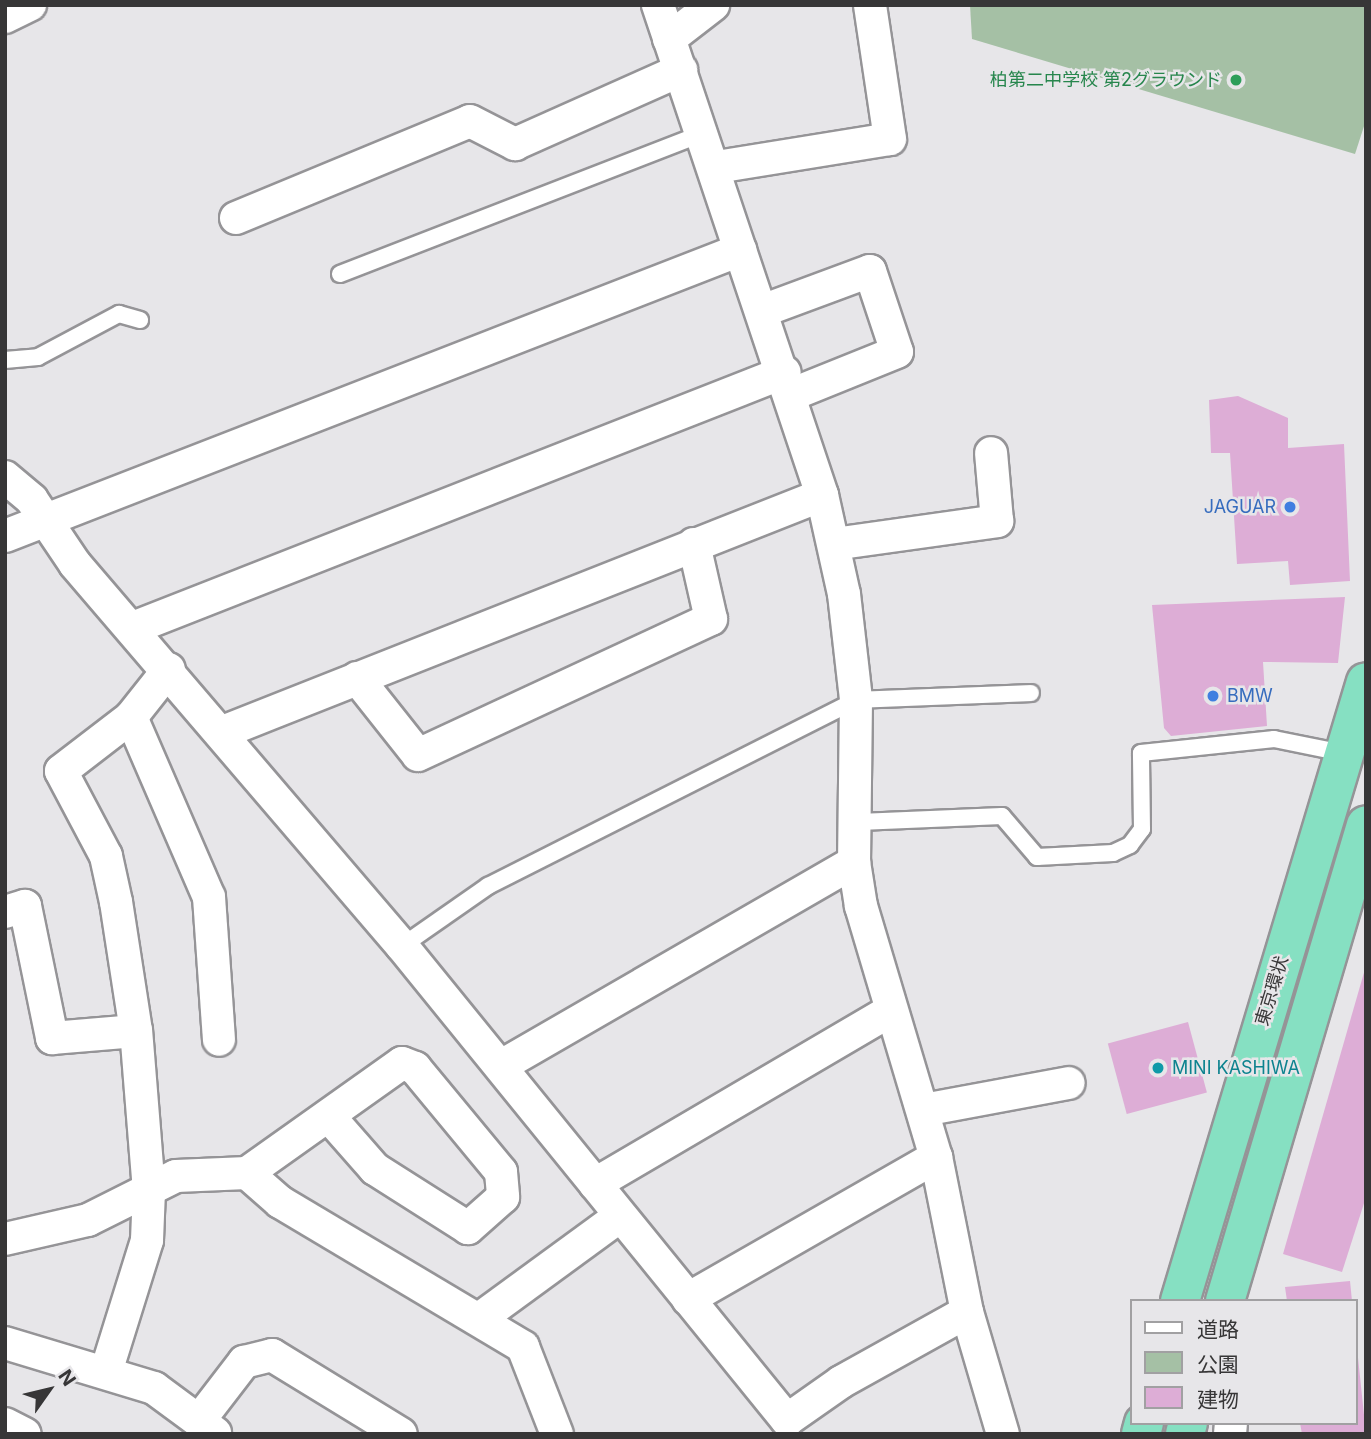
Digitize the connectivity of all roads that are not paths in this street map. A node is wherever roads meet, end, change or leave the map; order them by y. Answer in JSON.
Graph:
{"nodes":[{"id":1,"x":30,"y":5,"type":"edge"},
{"id":2,"x":658,"y":5,"type":"edge"},
{"id":3,"x":713,"y":5,"type":"edge"},
{"id":4,"x":870,"y":5,"type":"edge"},
{"id":5,"x":5,"y":17,"type":"edge"},
{"id":6,"x":669,"y":39,"type":"junction"},
{"id":7,"x":681,"y":70,"type":"junction"},
{"id":8,"x":704,"y":133,"type":"junction"},
{"id":9,"x":717,"y":167,"type":"junction"},
{"id":10,"x":236,"y":218,"type":"dead end"},
{"id":11,"x":740,"y":250,"type":"junction"},
{"id":12,"x":340,"y":274,"type":"dead end"},
{"id":13,"x":762,"y":311,"type":"junction"},
{"id":14,"x":141,"y":320,"type":"dead end"},
{"id":15,"x":5,"y":360,"type":"edge"},
{"id":16,"x":789,"y":383,"type":"junction"},
{"id":17,"x":991,"y":453,"type":"dead end"},
{"id":18,"x":5,"y":477,"type":"edge"},
{"id":19,"x":822,"y":495,"type":"junction"},
{"id":20,"x":45,"y":519,"type":"junction"},
{"id":21,"x":5,"y":536,"type":"edge"},
{"id":22,"x":694,"y":544,"type":"junction"},
{"id":23,"x":834,"y":544,"type":"junction"},
{"id":24,"x":133,"y":628,"type":"junction"},
{"id":25,"x":169,"y":669,"type":"junction"},
{"id":26,"x":357,"y":678,"type":"junction"},
{"id":27,"x":1366,"y":682,"type":"edge"},
{"id":28,"x":1031,"y":693,"type":"dead end"},
{"id":29,"x":856,"y":700,"type":"junction"},
{"id":30,"x":131,"y":717,"type":"junction"},
{"id":31,"x":223,"y":732,"type":"junction"},
{"id":32,"x":1343,"y":754,"type":"junction"},
{"id":33,"x":859,"y":822,"type":"junction"},
{"id":34,"x":1366,"y":825,"type":"edge"},
{"id":35,"x":854,"y":862,"type":"junction"},
{"id":36,"x":5,"y":912,"type":"edge"},
{"id":37,"x":402,"y":946,"type":"junction"},
{"id":38,"x":890,"y":1011,"type":"junction"},
{"id":39,"x":136,"y":1031,"type":"junction"},
{"id":40,"x":219,"y":1040,"type":"dead end"},
{"id":41,"x":501,"y":1066,"type":"junction"},
{"id":42,"x":1069,"y":1083,"type":"dead end"},
{"id":43,"x":923,"y":1110,"type":"junction"},
{"id":44,"x":331,"y":1119,"type":"junction"},
{"id":45,"x":936,"y":1157,"type":"junction"},
{"id":46,"x":247,"y":1173,"type":"junction"},
{"id":47,"x":595,"y":1184,"type":"junction"},
{"id":48,"x":149,"y":1191,"type":"junction"},
{"id":49,"x":620,"y":1216,"type":"junction"},
{"id":50,"x":5,"y":1239,"type":"edge"},
{"id":51,"x":688,"y":1299,"type":"junction"},
{"id":52,"x":1181,"y":1299,"type":"edge"},
{"id":53,"x":1226,"y":1299,"type":"edge"},
{"id":54,"x":967,"y":1312,"type":"junction"},
{"id":55,"x":482,"y":1317,"type":"junction"},
{"id":56,"x":5,"y":1343,"type":"edge"},
{"id":57,"x":106,"y":1372,"type":"junction"},
{"id":58,"x":5,"y":1424,"type":"edge"},
{"id":59,"x":208,"y":1426,"type":"edge"},
{"id":60,"x":792,"y":1427,"type":"edge"},
{"id":61,"x":25,"y":1434,"type":"edge"},
{"id":62,"x":401,"y":1434,"type":"edge"},
{"id":63,"x":557,"y":1434,"type":"edge"},
{"id":64,"x":1003,"y":1434,"type":"edge"}],
"edges":[{"from":1,"to":5,"type":"street"},
{"from":2,"to":6,"type":"street"},
{"from":3,"to":6,"type":"street"},
{"from":4,"to":9,"type":"street"},
{"from":6,"to":7,"type":"street"},
{"from":7,"to":8,"type":"street"},
{"from":7,"to":10,"type":"street"},
{"from":8,"to":9,"type":"street"},
{"from":8,"to":12,"type":"lane"},
{"from":9,"to":11,"type":"street"},
{"from":11,"to":13,"type":"street"},
{"from":11,"to":20,"type":"street"},
{"from":13,"to":16,"type":"street"},
{"from":13,"to":16,"type":"street"},
{"from":14,"to":15,"type":"lane"},
{"from":16,"to":19,"type":"street"},
{"from":16,"to":24,"type":"street"},
{"from":17,"to":23,"type":"street"},
{"from":18,"to":20,"type":"street"},
{"from":19,"to":22,"type":"street"},
{"from":19,"to":23,"type":"street"},
{"from":20,"to":21,"type":"street"},
{"from":20,"to":24,"type":"street"},
{"from":22,"to":26,"type":"street"},
{"from":22,"to":26,"type":"street"},
{"from":23,"to":29,"type":"street"},
{"from":24,"to":25,"type":"street"},
{"from":25,"to":30,"type":"street"},
{"from":25,"to":31,"type":"street"},
{"from":26,"to":31,"type":"street"},
{"from":27,"to":32,"type":"highway","name":"東京環状"},
{"from":28,"to":29,"type":"lane"},
{"from":29,"to":33,"type":"street"},
{"from":29,"to":37,"type":"lane"},
{"from":30,"to":39,"type":"street"},
{"from":30,"to":40,"type":"street"},
{"from":31,"to":37,"type":"street"},
{"from":32,"to":33,"type":"lane"},
{"from":32,"to":52,"type":"highway","name":"東京環状"},
{"from":33,"to":35,"type":"street"},
{"from":34,"to":53,"type":"highway"},
{"from":35,"to":38,"type":"street"},
{"from":35,"to":41,"type":"street"},
{"from":36,"to":39,"type":"street"},
{"from":37,"to":41,"type":"street"},
{"from":38,"to":43,"type":"street"},
{"from":38,"to":47,"type":"street"},
{"from":39,"to":48,"type":"street"},
{"from":41,"to":47,"type":"street"},
{"from":42,"to":43,"type":"street"},
{"from":43,"to":45,"type":"street"},
{"from":44,"to":44,"type":"street"},
{"from":44,"to":46,"type":"street"},
{"from":45,"to":51,"type":"street"},
{"from":45,"to":54,"type":"street"},
{"from":46,"to":48,"type":"street"},
{"from":46,"to":55,"type":"street"},
{"from":47,"to":49,"type":"street"},
{"from":48,"to":50,"type":"street"},
{"from":48,"to":57,"type":"street"},
{"from":49,"to":51,"type":"street"},
{"from":49,"to":55,"type":"street"},
{"from":51,"to":60,"type":"street"},
{"from":54,"to":60,"type":"street"},
{"from":54,"to":64,"type":"street"},
{"from":55,"to":63,"type":"street"},
{"from":56,"to":57,"type":"street"},
{"from":57,"to":59,"type":"street"},
{"from":58,"to":61,"type":"street"},
{"from":59,"to":62,"type":"street"}]}
